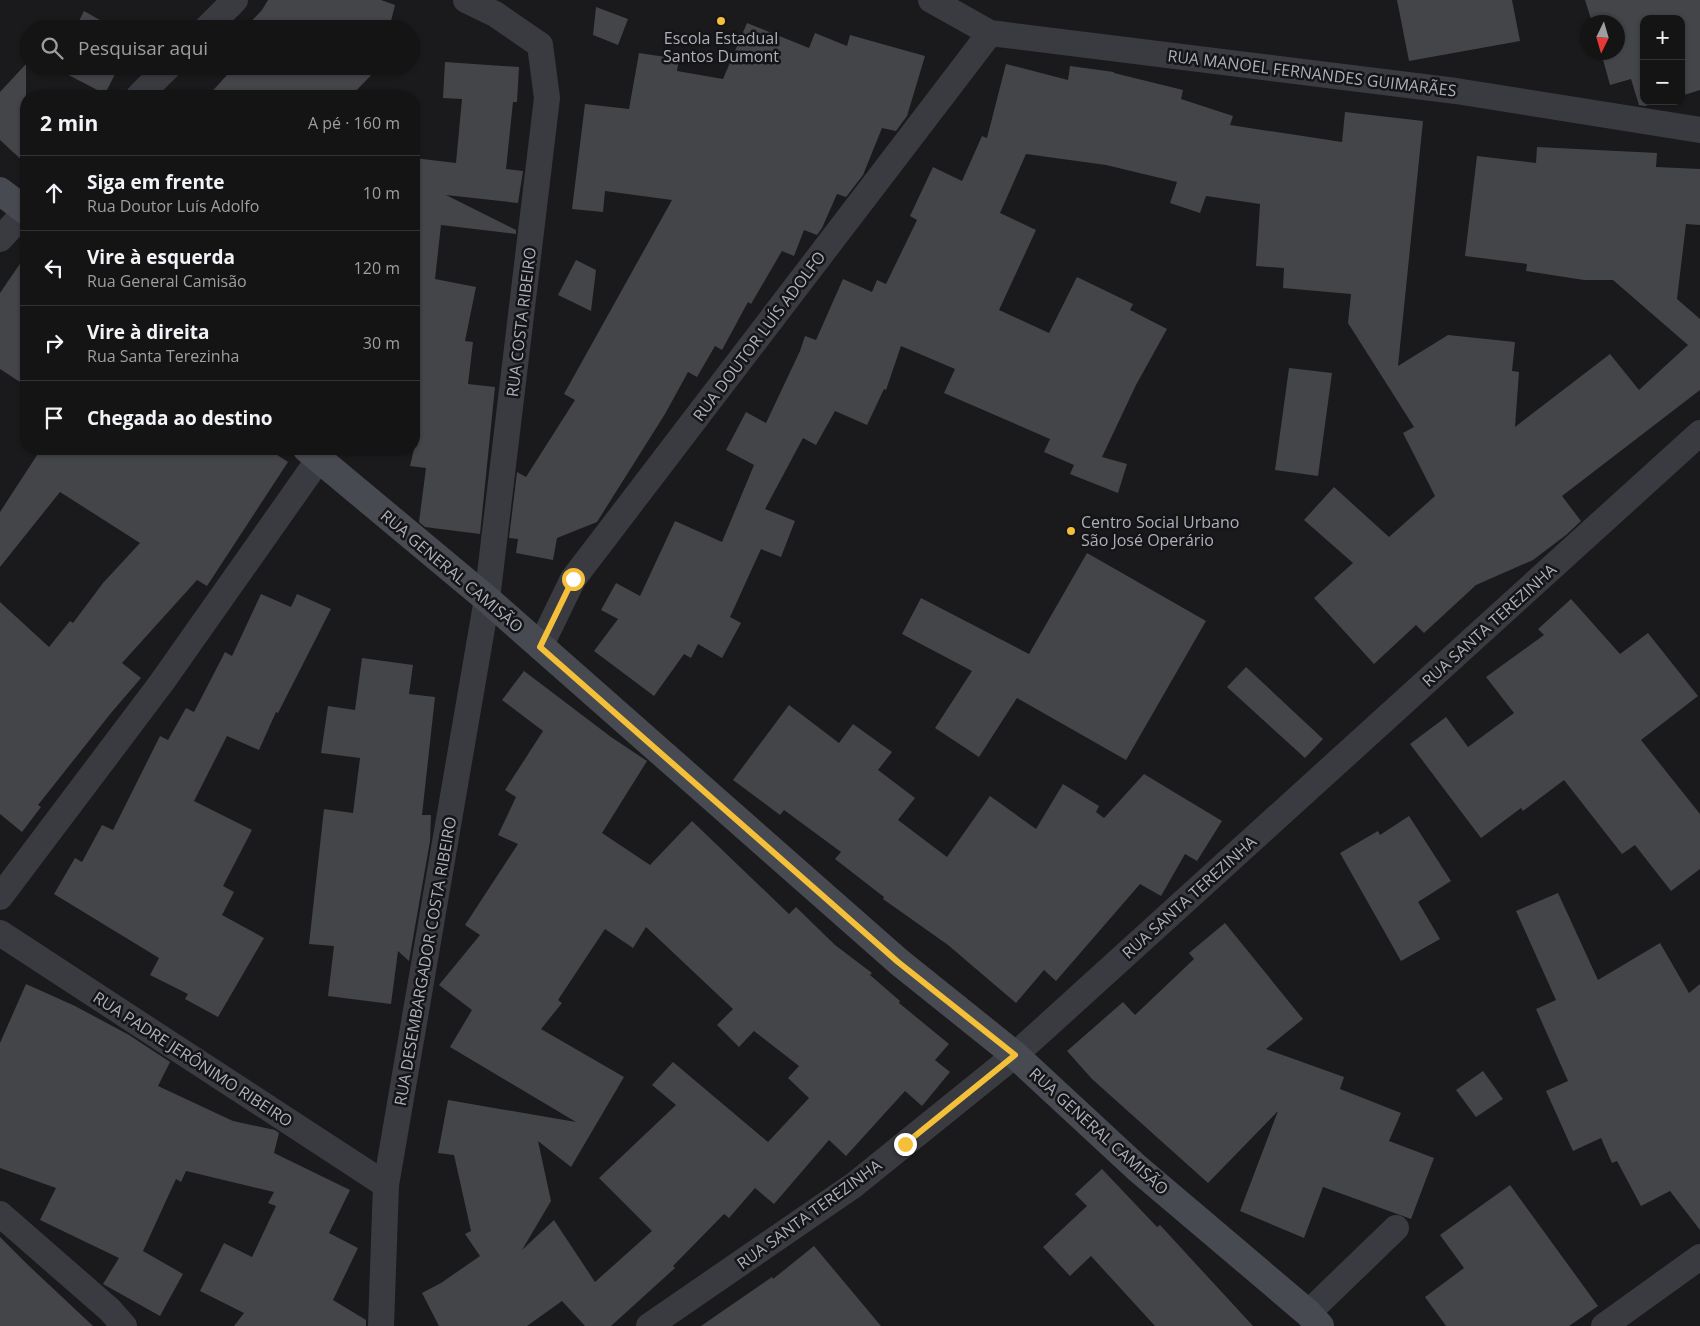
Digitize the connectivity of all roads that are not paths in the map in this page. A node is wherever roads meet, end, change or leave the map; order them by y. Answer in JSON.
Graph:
{"nodes":[{"id":1,"x":235,"y":0,"type":"edge"},
{"id":2,"x":466,"y":0,"type":"edge"},
{"id":3,"x":931,"y":0,"type":"edge"},
{"id":4,"x":215,"y":20,"type":"edge"},
{"id":5,"x":990,"y":33,"type":"junction"},
{"id":6,"x":160,"y":75,"type":"edge"},
{"id":7,"x":145,"y":90,"type":"edge"},
{"id":8,"x":1700,"y":130,"type":"edge"},
{"id":9,"x":0,"y":191,"type":"edge"},
{"id":10,"x":20,"y":206,"type":"edge"},
{"id":11,"x":20,"y":217,"type":"edge"},
{"id":12,"x":0,"y":239,"type":"edge"},
{"id":13,"x":1698,"y":441,"type":"edge"},
{"id":14,"x":312,"y":455,"type":"edge"},
{"id":15,"x":314,"y":455,"type":"edge"},
{"id":16,"x":487,"y":599,"type":"junction"},
{"id":17,"x":540,"y":647,"type":"junction"},
{"id":18,"x":0,"y":897,"type":"edge"},
{"id":19,"x":0,"y":933,"type":"edge"},
{"id":20,"x":1015,"y":1055,"type":"junction"},
{"id":21,"x":386,"y":1185,"type":"junction"},
{"id":22,"x":0,"y":1214,"type":"edge"},
{"id":23,"x":1396,"y":1228,"type":"dead end"},
{"id":24,"x":1700,"y":1257,"type":"edge"},
{"id":25,"x":1314,"y":1319,"type":"edge"},
{"id":26,"x":124,"y":1326,"type":"edge"},
{"id":27,"x":381,"y":1326,"type":"edge"},
{"id":28,"x":649,"y":1326,"type":"edge"},
{"id":29,"x":1604,"y":1326,"type":"edge"}],
"edges":[{"from":1,"to":4,"type":"street"},
{"from":2,"to":16,"type":"street","name":"RUA COSTA RIBEIRO"},
{"from":3,"to":5,"type":"street","name":"RUA MANOEL FERNANDES GUIMARÃES"},
{"from":5,"to":8,"type":"street","name":"RUA MANOEL FERNANDES GUIMARÃES"},
{"from":5,"to":17,"type":"street","name":"RUA DOUTOR LUÍS ADOLFO"},
{"from":6,"to":7,"type":"street"},
{"from":9,"to":10,"type":"street"},
{"from":11,"to":12,"type":"street"},
{"from":13,"to":20,"type":"street","name":"RUA SANTA TEREZINHA"},
{"from":14,"to":18,"type":"street"},
{"from":15,"to":16,"type":"street","name":"RUA GENERAL CAMISÃO"},
{"from":16,"to":17,"type":"street","name":"RUA GENERAL CAMISÃO"},
{"from":16,"to":21,"type":"street","name":"RUA DESEMBARGADOR COSTA RIBEIRO"},
{"from":17,"to":20,"type":"street","name":"RUA GENERAL CAMISÃO"},
{"from":19,"to":21,"type":"street","name":"RUA PADRE JERÔNIMO RIBEIRO"},
{"from":20,"to":25,"type":"street","name":"RUA GENERAL CAMISÃO"},
{"from":20,"to":28,"type":"street","name":"RUA SANTA TEREZINHA"},
{"from":21,"to":27,"type":"street","name":"RUA DESEMBARGADOR COSTA RIBEIRO"},
{"from":22,"to":26,"type":"street"},
{"from":23,"to":25,"type":"street"},
{"from":24,"to":29,"type":"street"}]}
